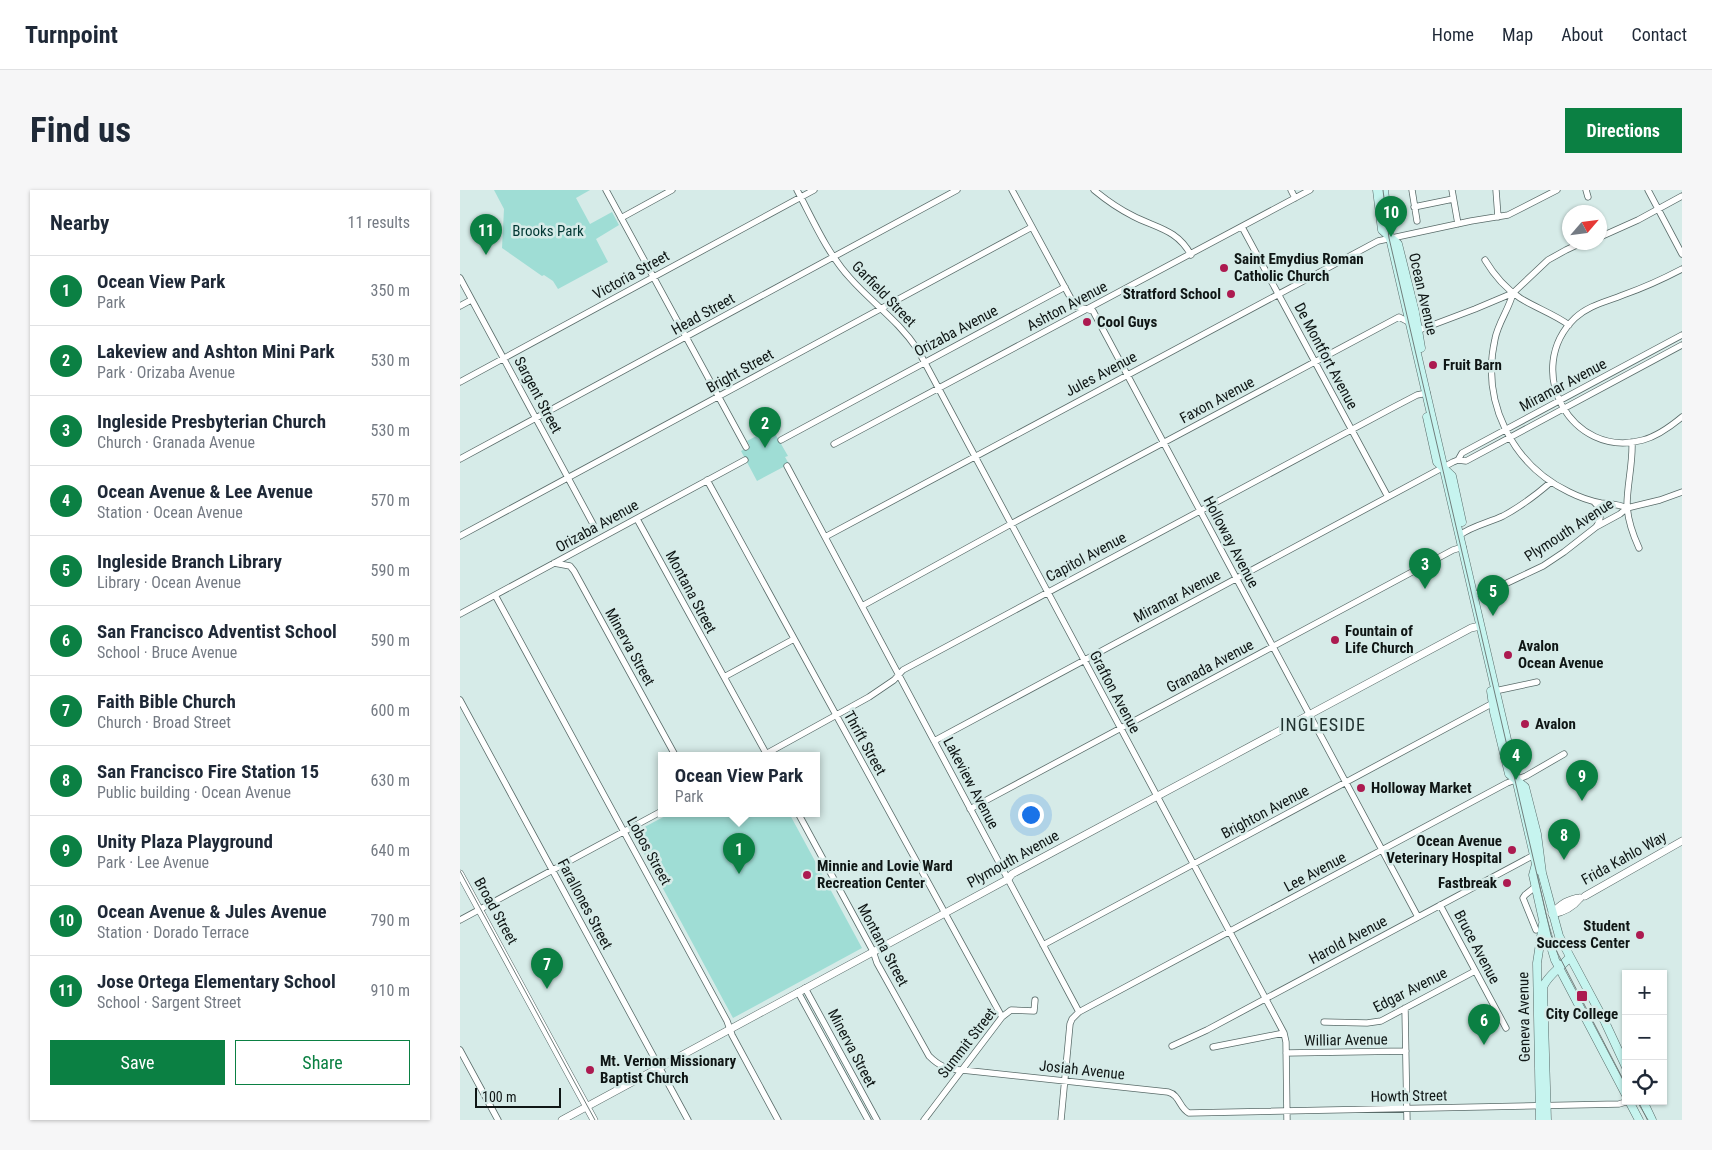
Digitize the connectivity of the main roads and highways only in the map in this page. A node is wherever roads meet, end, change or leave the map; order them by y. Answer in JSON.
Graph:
{"nodes":[{"id":1,"x":1377,"y":190,"type":"edge"},
{"id":2,"x":1384,"y":190,"type":"edge"},
{"id":3,"x":1390,"y":238,"type":"junction"},
{"id":4,"x":1491,"y":671,"type":"junction"},
{"id":5,"x":1495,"y":702,"type":"junction"},
{"id":6,"x":1516,"y":780,"type":"junction"},
{"id":7,"x":1536,"y":864,"type":"junction"},
{"id":8,"x":1542,"y":872,"type":"junction"},
{"id":9,"x":1548,"y":917,"type":"junction"},
{"id":10,"x":1570,"y":958,"type":"junction"},
{"id":11,"x":1559,"y":970,"type":"junction"},
{"id":12,"x":1623,"y":1060,"type":"edge"},
{"id":13,"x":1622,"y":1088,"type":"edge"},
{"id":14,"x":1631,"y":1105,"type":"edge"},
{"id":15,"x":1644,"y":1105,"type":"edge"},
{"id":16,"x":1543,"y":1106,"type":"junction"},
{"id":17,"x":1540,"y":1120,"type":"edge"},
{"id":18,"x":1547,"y":1120,"type":"edge"},
{"id":19,"x":1639,"y":1120,"type":"edge"},
{"id":20,"x":1652,"y":1120,"type":"edge"}],
"edges":[{"from":1,"to":3,"type":"main road","name":"Ocean Avenue"},
{"from":2,"to":3,"type":"main road","name":"Ocean Avenue"},
{"from":3,"to":4,"type":"main road","name":"Ocean Avenue"},
{"from":4,"to":5,"type":"main road","name":"Ocean Avenue"},
{"from":4,"to":5,"type":"main road","name":"Ocean Avenue"},
{"from":5,"to":6,"type":"main road","name":"Ocean Avenue"},
{"from":6,"to":7,"type":"main road","name":"Ocean Avenue"},
{"from":6,"to":8,"type":"main road","name":"Ocean Avenue"},
{"from":7,"to":8,"type":"main road","name":"Ocean Avenue"},
{"from":7,"to":9,"type":"main road","name":"Ocean Avenue"},
{"from":8,"to":9,"type":"main road","name":"Ocean Avenue"},
{"from":9,"to":10,"type":"main road","name":"Ocean Avenue"},
{"from":9,"to":11,"type":"main road","name":"Ocean Avenue"},
{"from":9,"to":16,"type":"main road","name":"Geneva Avenue"},
{"from":10,"to":11,"type":"main road","name":"Geneva Avenue"},
{"from":10,"to":12,"type":"main road","name":"Ocean Avenue"},
{"from":11,"to":13,"type":"main road","name":"Ocean Avenue"},
{"from":11,"to":16,"type":"main road","name":"Geneva Avenue"},
{"from":14,"to":19,"type":"main road"},
{"from":15,"to":20,"type":"main road"},
{"from":16,"to":17,"type":"main road","name":"Geneva Avenue"},
{"from":16,"to":18,"type":"main road","name":"Geneva Avenue"}]}
